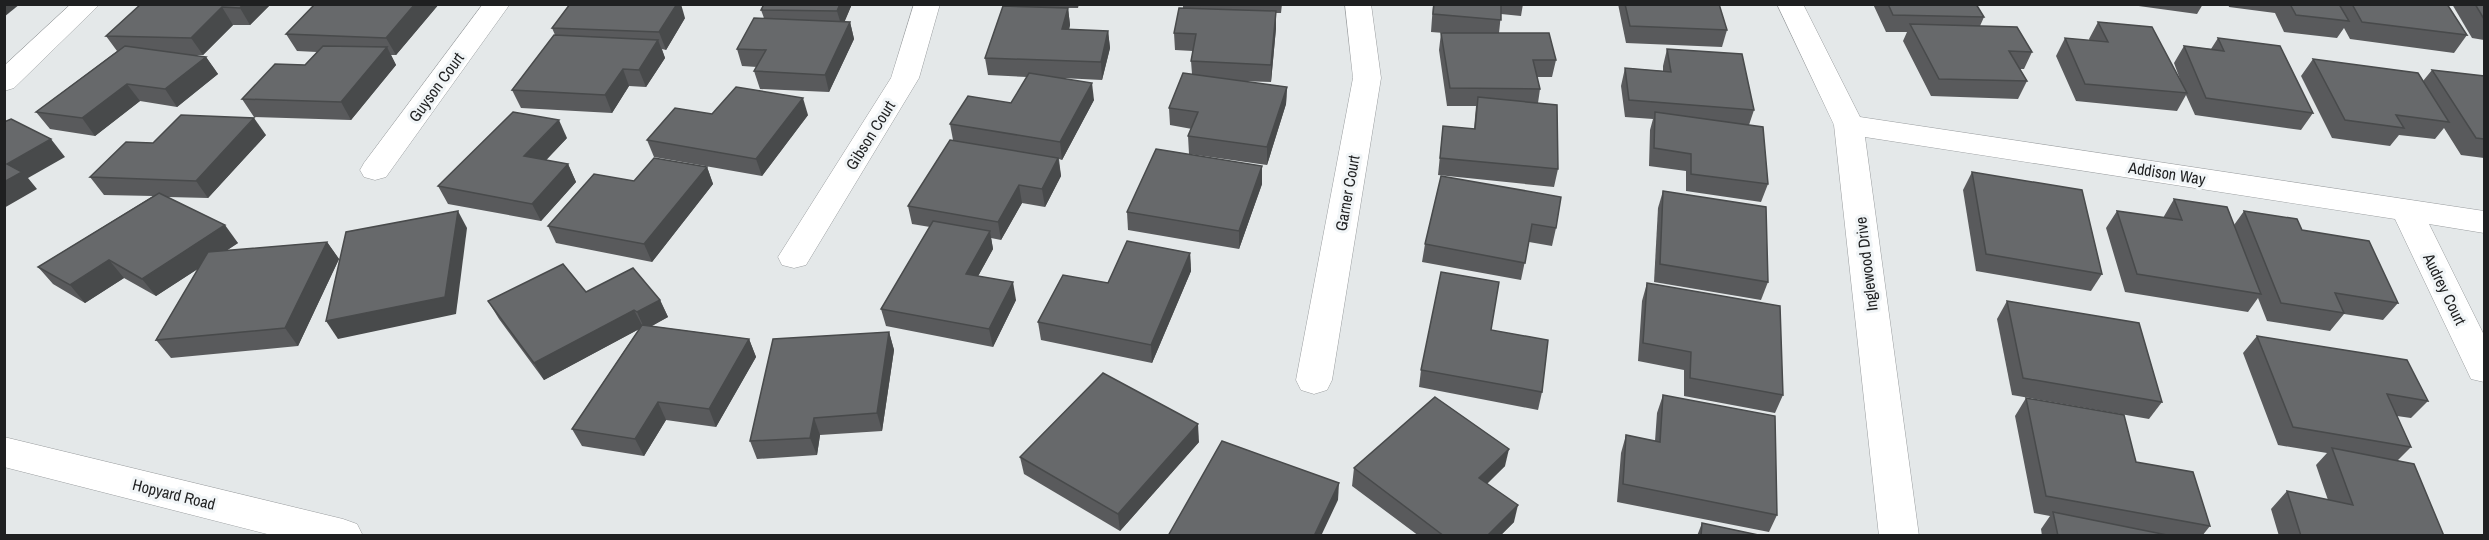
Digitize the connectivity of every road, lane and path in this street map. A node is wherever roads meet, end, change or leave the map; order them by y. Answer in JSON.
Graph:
{"nodes":[{"id":1,"x":87,"y":4,"type":"edge"},
{"id":2,"x":497,"y":4,"type":"edge"},
{"id":3,"x":927,"y":4,"type":"edge"},
{"id":4,"x":1358,"y":4,"type":"edge"},
{"id":5,"x":1790,"y":4,"type":"edge"},
{"id":6,"x":4,"y":82,"type":"edge"},
{"id":7,"x":1850,"y":125,"type":"junction"},
{"id":8,"x":375,"y":170,"type":"dead end"},
{"id":9,"x":2406,"y":210,"type":"junction"},
{"id":10,"x":2484,"y":222,"type":"edge"},
{"id":11,"x":794,"y":257,"type":"dead end"},
{"id":12,"x":2484,"y":369,"type":"edge"},
{"id":13,"x":1314,"y":381,"type":"dead end"},
{"id":14,"x":4,"y":452,"type":"edge"},
{"id":15,"x":343,"y":536,"type":"edge"},
{"id":16,"x":1899,"y":536,"type":"edge"}],
"edges":[{"from":1,"to":6,"type":"street"},
{"from":2,"to":8,"type":"street","name":"Guyson Court"},
{"from":3,"to":11,"type":"street","name":"Gibson Court"},
{"from":4,"to":13,"type":"street","name":"Garner Court"},
{"from":5,"to":7,"type":"street","name":"Inglewood Drive"},
{"from":7,"to":9,"type":"street","name":"Addison Way"},
{"from":7,"to":16,"type":"street","name":"Inglewood Drive"},
{"from":9,"to":10,"type":"street","name":"Addison Way"},
{"from":9,"to":12,"type":"street","name":"Audrey Court"},
{"from":14,"to":15,"type":"street","name":"Hopyard Road"}]}
